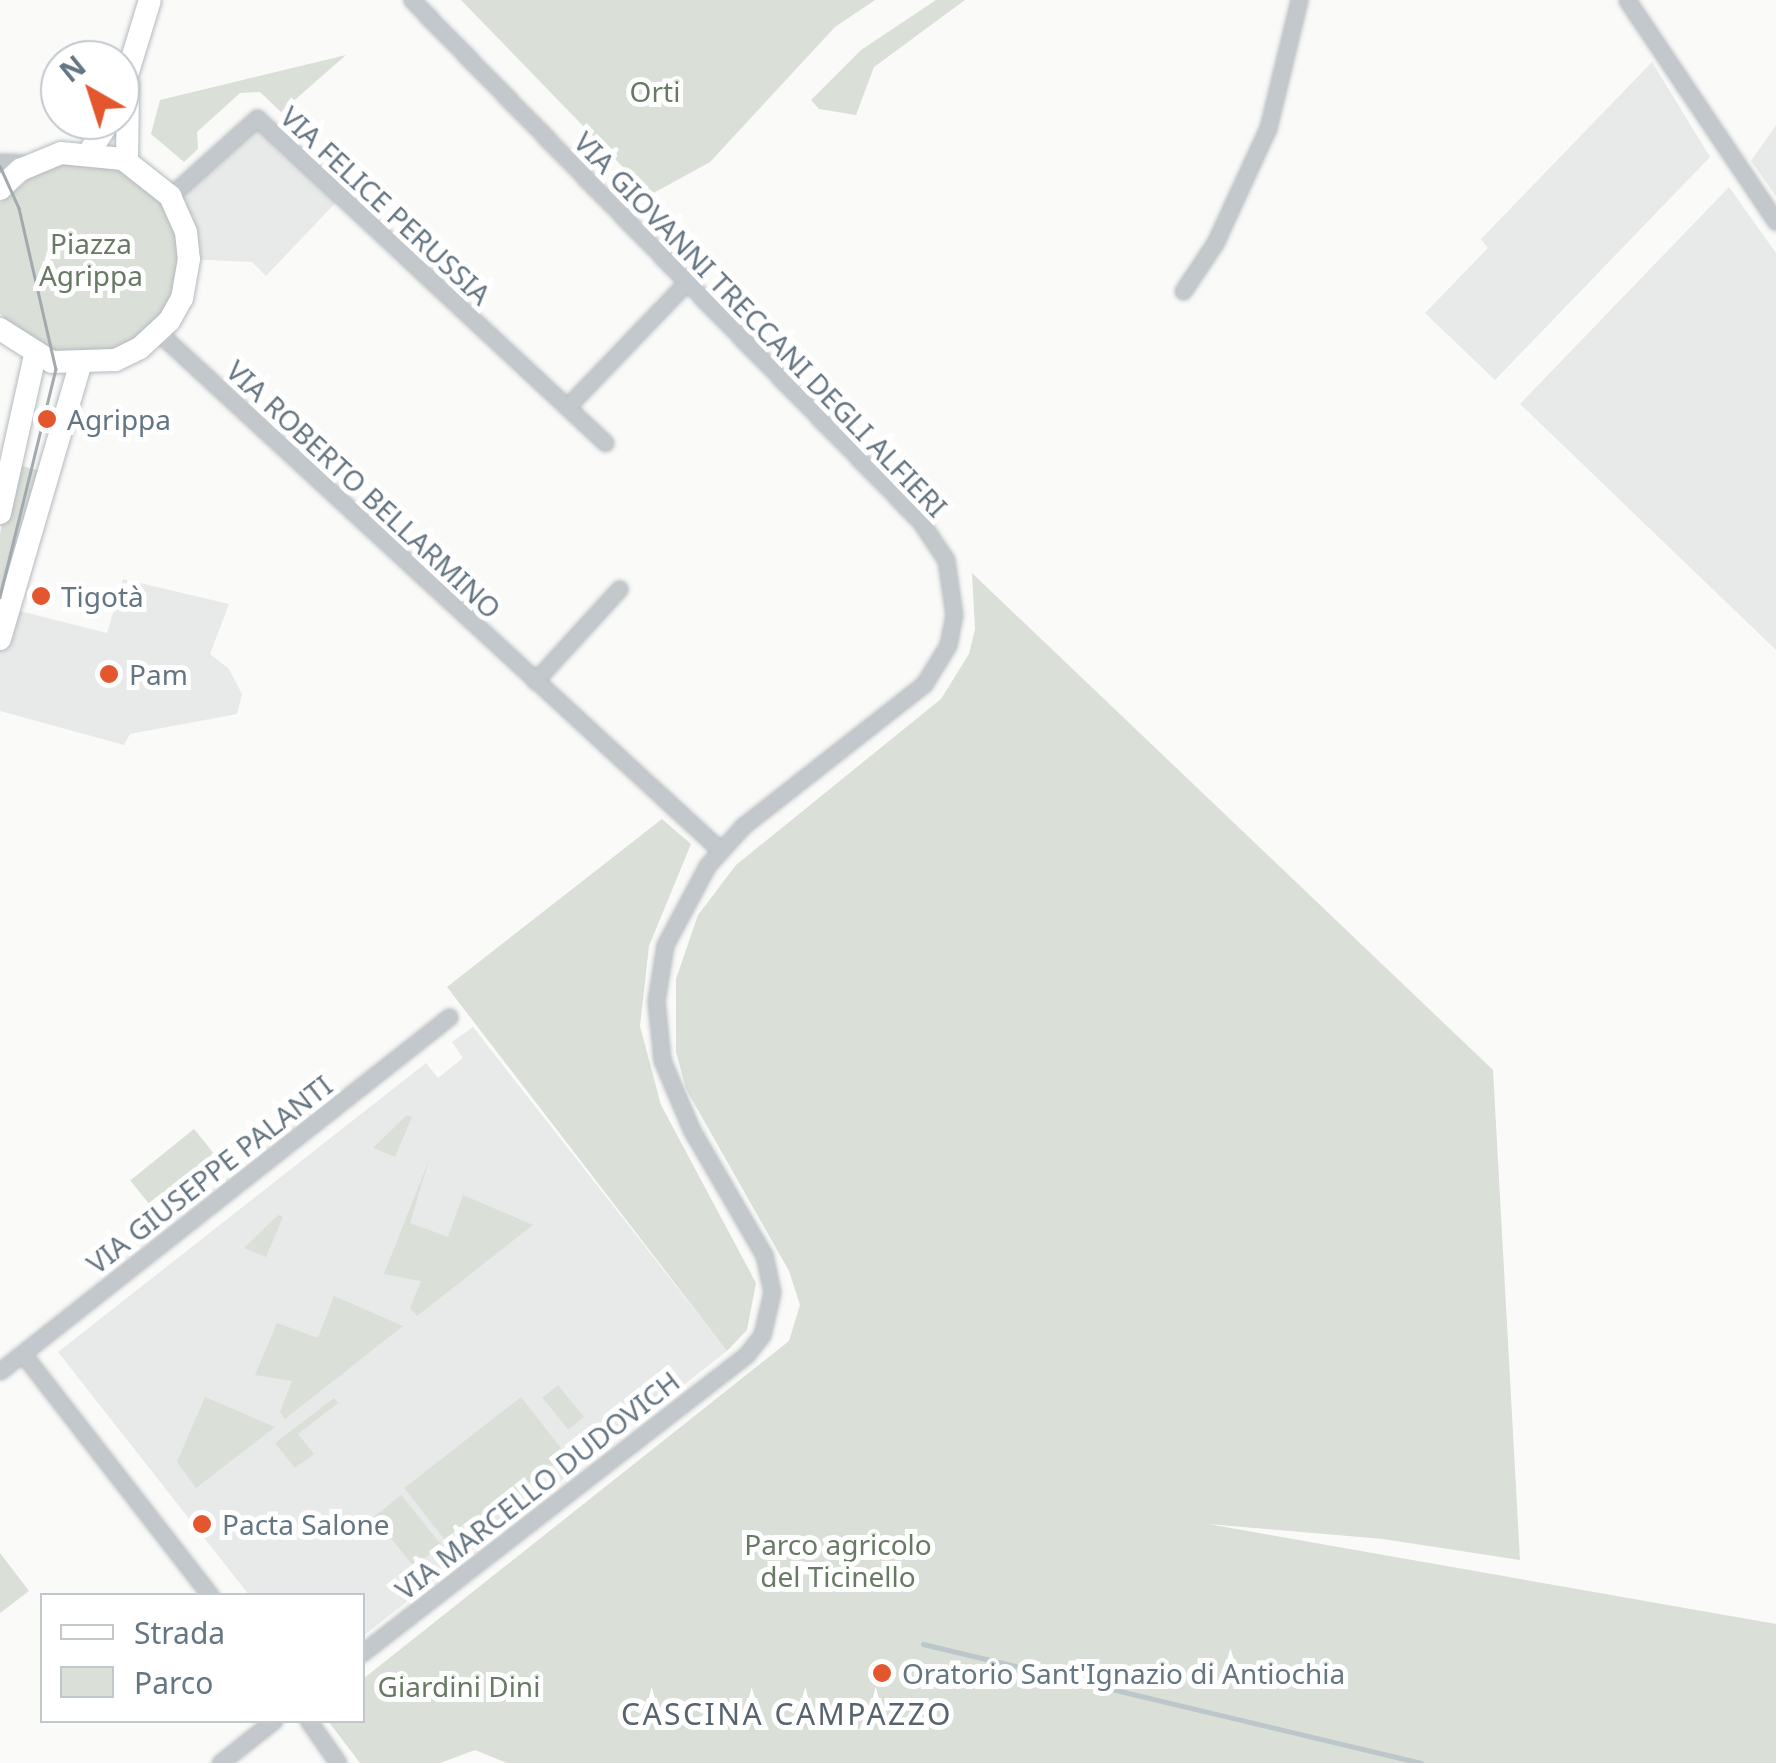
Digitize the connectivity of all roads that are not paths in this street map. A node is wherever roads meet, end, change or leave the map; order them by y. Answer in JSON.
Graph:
{"nodes":[{"id":1,"x":150,"y":0,"type":"edge"},
{"id":2,"x":412,"y":0,"type":"edge"},
{"id":3,"x":1299,"y":0,"type":"edge"},
{"id":4,"x":1627,"y":0,"type":"edge"},
{"id":5,"x":138,"y":40,"type":"edge"},
{"id":6,"x":97,"y":140,"type":"edge"},
{"id":7,"x":126,"y":140,"type":"edge"},
{"id":8,"x":90,"y":151,"type":"junction"},
{"id":9,"x":127,"y":160,"type":"junction"},
{"id":10,"x":0,"y":162,"type":"edge"},
{"id":11,"x":34,"y":162,"type":"junction"},
{"id":12,"x":0,"y":189,"type":"edge"},
{"id":13,"x":170,"y":196,"type":"junction"},
{"id":14,"x":1776,"y":222,"type":"edge"},
{"id":15,"x":687,"y":282,"type":"junction"},
{"id":16,"x":1184,"y":290,"type":"dead end"},
{"id":17,"x":159,"y":333,"type":"junction"},
{"id":18,"x":3,"y":335,"type":"edge"},
{"id":19,"x":35,"y":355,"type":"junction"},
{"id":20,"x":80,"y":365,"type":"junction"},
{"id":21,"x":567,"y":407,"type":"junction"},
{"id":22,"x":606,"y":443,"type":"dead end"},
{"id":23,"x":0,"y":513,"type":"edge"},
{"id":24,"x":619,"y":589,"type":"dead end"},
{"id":25,"x":0,"y":639,"type":"edge"},
{"id":26,"x":535,"y":681,"type":"junction"},
{"id":27,"x":720,"y":850,"type":"junction"},
{"id":28,"x":449,"y":1017,"type":"dead end"},
{"id":29,"x":22,"y":1354,"type":"junction"},
{"id":30,"x":742,"y":1358,"type":"joint"},
{"id":31,"x":0,"y":1371,"type":"edge"},
{"id":32,"x":209,"y":1593,"type":"edge"},
{"id":33,"x":365,"y":1651,"type":"edge"},
{"id":34,"x":270,"y":1723,"type":"edge"},
{"id":35,"x":310,"y":1723,"type":"edge"},
{"id":36,"x":220,"y":1763,"type":"edge"},
{"id":37,"x":338,"y":1763,"type":"edge"}],
"edges":[{"from":1,"to":5,"type":"main road"},
{"from":2,"to":15,"type":"street","name":"VIA GIOVANNI TRECCANI DEGLI ALFIERI"},
{"from":3,"to":16,"type":"street"},
{"from":4,"to":14,"type":"street"},
{"from":6,"to":8,"type":"main road"},
{"from":7,"to":9,"type":"main road"},
{"from":8,"to":9,"type":"main road"},
{"from":8,"to":11,"type":"main road"},
{"from":9,"to":13,"type":"main road"},
{"from":10,"to":11,"type":"street"},
{"from":11,"to":12,"type":"main road"},
{"from":13,"to":17,"type":"main road"},
{"from":13,"to":21,"type":"street","name":"VIA FELICE PERUSSIA"},
{"from":15,"to":21,"type":"street"},
{"from":15,"to":27,"type":"street","name":"VIA GIOVANNI TRECCANI DEGLI ALFIERI"},
{"from":17,"to":20,"type":"main road"},
{"from":17,"to":26,"type":"street","name":"VIA ROBERTO BELLARMINO"},
{"from":18,"to":19,"type":"main road"},
{"from":19,"to":20,"type":"main road"},
{"from":19,"to":23,"type":"main road"},
{"from":20,"to":25,"type":"main road"},
{"from":21,"to":22,"type":"street","name":"VIA FELICE PERUSSIA"},
{"from":24,"to":26,"type":"street"},
{"from":26,"to":27,"type":"street","name":"VIA ROBERTO BELLARMINO"},
{"from":27,"to":30,"type":"street","name":"VIA GIOVANNI TRECCANI DEGLI ALFIERI"},
{"from":28,"to":29,"type":"street","name":"VIA GIUSEPPE PALANTI"},
{"from":29,"to":31,"type":"street","name":"VIA GIUSEPPE PALANTI"},
{"from":29,"to":32,"type":"street"},
{"from":30,"to":33,"type":"street","name":"VIA MARCELLO DUDOVICH"},
{"from":34,"to":36,"type":"street"},
{"from":35,"to":37,"type":"street"}]}
